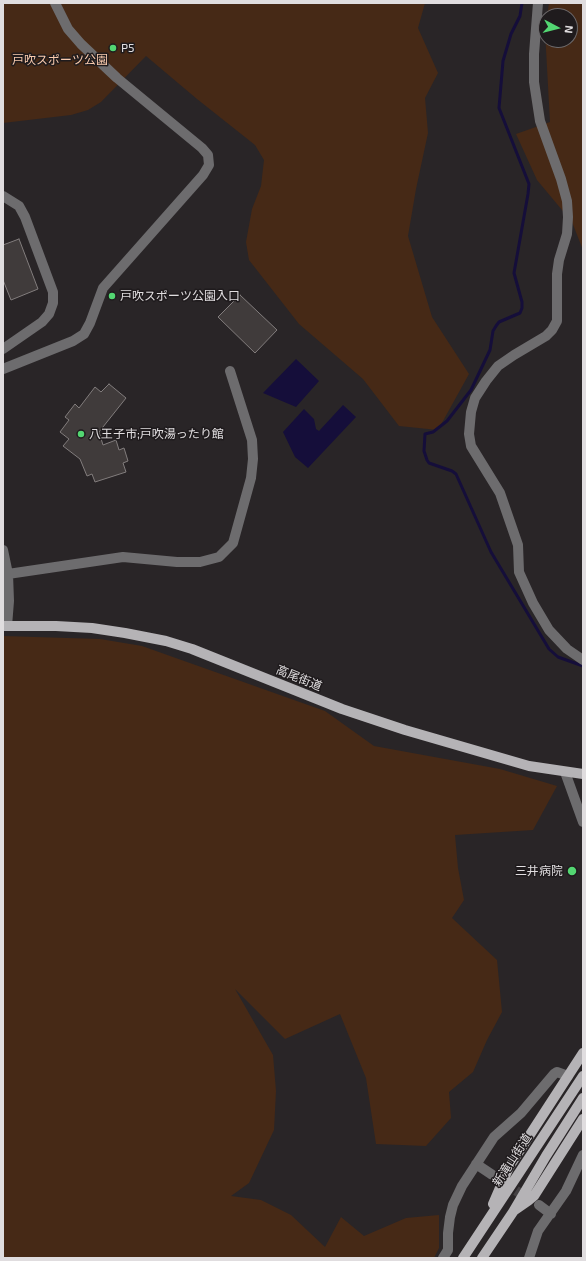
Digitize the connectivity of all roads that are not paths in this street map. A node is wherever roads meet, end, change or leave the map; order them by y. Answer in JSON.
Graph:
{"nodes":[{"id":1,"x":55,"y":3,"type":"edge"},
{"id":2,"x":538,"y":3,"type":"edge"},
{"id":3,"x":3,"y":196,"type":"edge"},
{"id":4,"x":3,"y":349,"type":"edge"},
{"id":5,"x":3,"y":369,"type":"edge"},
{"id":6,"x":230,"y":371,"type":"dead end"},
{"id":7,"x":3,"y":550,"type":"edge"},
{"id":8,"x":8,"y":574,"type":"junction"},
{"id":9,"x":5,"y":626,"type":"edge"},
{"id":10,"x":583,"y":660,"type":"edge"},
{"id":11,"x":565,"y":772,"type":"junction"},
{"id":12,"x":583,"y":774,"type":"edge"},
{"id":13,"x":583,"y":822,"type":"edge"},
{"id":14,"x":583,"y":1053,"type":"edge"},
{"id":15,"x":568,"y":1076,"type":"junction"},
{"id":16,"x":583,"y":1076,"type":"edge"},
{"id":17,"x":583,"y":1098,"type":"edge"},
{"id":18,"x":583,"y":1119,"type":"edge"},
{"id":19,"x":583,"y":1155,"type":"edge"},
{"id":20,"x":476,"y":1164,"type":"junction"},
{"id":21,"x":491,"y":1174,"type":"tunnel mouth"},
{"id":22,"x":539,"y":1205,"type":"tunnel mouth"},
{"id":23,"x":513,"y":1212,"type":"junction"},
{"id":24,"x":551,"y":1214,"type":"junction"},
{"id":25,"x":480,"y":1232,"type":"junction"},
{"id":26,"x":443,"y":1258,"type":"edge"},
{"id":27,"x":463,"y":1258,"type":"edge"},
{"id":28,"x":482,"y":1258,"type":"edge"},
{"id":29,"x":529,"y":1258,"type":"edge"}],
"edges":[{"from":1,"to":5,"type":"street"},
{"from":2,"to":10,"type":"street"},
{"from":3,"to":4,"type":"street"},
{"from":6,"to":8,"type":"street"},
{"from":7,"to":8,"type":"street"},
{"from":8,"to":9,"type":"street"},
{"from":9,"to":11,"type":"main road","name":"高尾街道"},
{"from":11,"to":12,"type":"main road","name":"高尾街道"},
{"from":11,"to":13,"type":"street"},
{"from":14,"to":15,"type":"main road"},
{"from":15,"to":20,"type":"street"},
{"from":15,"to":25,"type":"main road"},
{"from":16,"to":25,"type":"main road","name":"新滝山街道"},
{"from":17,"to":23,"type":"main road"},
{"from":18,"to":23,"type":"main road"},
{"from":19,"to":24,"type":"street"},
{"from":20,"to":21,"type":"street"},
{"from":20,"to":26,"type":"street"},
{"from":22,"to":24,"type":"street"},
{"from":23,"to":28,"type":"main road"},
{"from":24,"to":29,"type":"street"},
{"from":25,"to":27,"type":"main road","name":"新滝山街道"}]}
